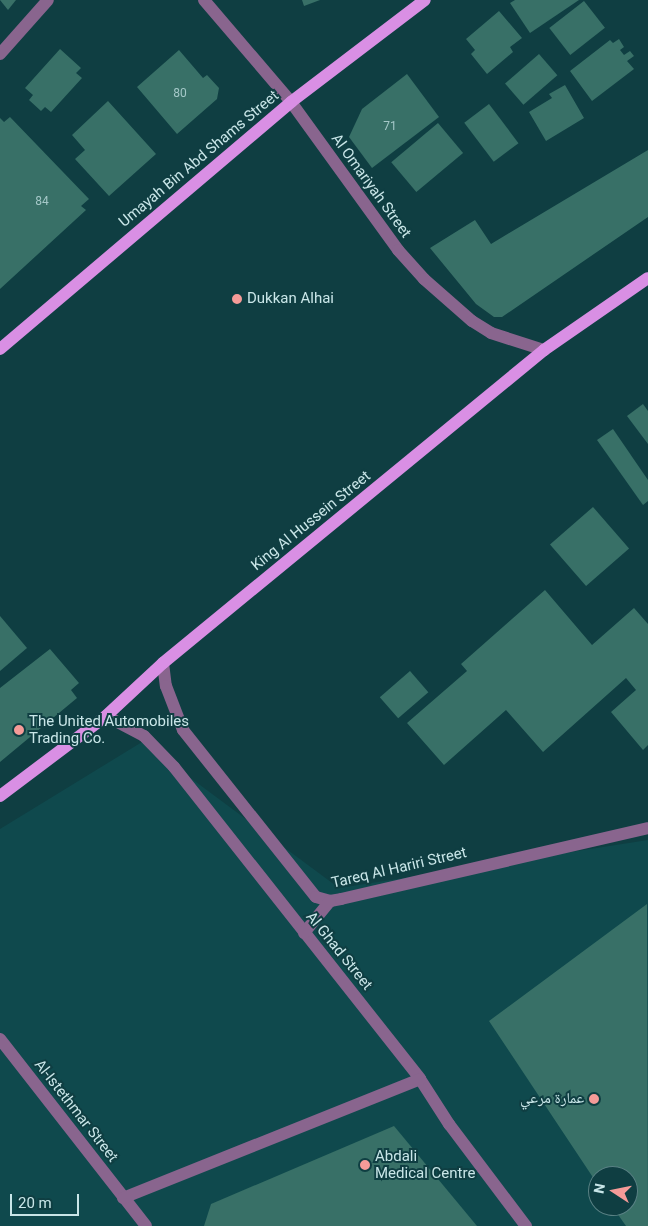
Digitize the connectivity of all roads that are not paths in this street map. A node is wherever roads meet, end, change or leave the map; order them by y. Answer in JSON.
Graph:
{"nodes":[{"id":1,"x":48,"y":0,"type":"edge"},
{"id":2,"x":204,"y":0,"type":"edge"},
{"id":3,"x":425,"y":0,"type":"edge"},
{"id":4,"x":0,"y":54,"type":"edge"},
{"id":5,"x":292,"y":102,"type":"junction"},
{"id":6,"x":648,"y":278,"type":"edge"},
{"id":7,"x":3,"y":344,"type":"edge"},
{"id":8,"x":544,"y":350,"type":"junction"},
{"id":9,"x":163,"y":663,"type":"junction"},
{"id":10,"x":106,"y":716,"type":"junction"},
{"id":11,"x":0,"y":796,"type":"edge"},
{"id":12,"x":648,"y":828,"type":"edge"},
{"id":13,"x":330,"y":901,"type":"junction"},
{"id":14,"x":304,"y":933,"type":"junction"},
{"id":15,"x":0,"y":1039,"type":"edge"},
{"id":16,"x":420,"y":1079,"type":"junction"},
{"id":17,"x":123,"y":1198,"type":"junction"},
{"id":18,"x":146,"y":1226,"type":"edge"},
{"id":19,"x":526,"y":1226,"type":"edge"}],
"edges":[{"from":1,"to":4,"type":"street"},
{"from":2,"to":5,"type":"street","name":"Al Omariyah Street"},
{"from":3,"to":5,"type":"main road","name":"Umayah Bin Abd Shams Street"},
{"from":5,"to":7,"type":"main road","name":"Umayah Bin Abd Shams Street"},
{"from":5,"to":8,"type":"street","name":"Al Omariyah Street"},
{"from":6,"to":8,"type":"main road","name":"King Al Hussein Street"},
{"from":8,"to":9,"type":"main road","name":"King Al Hussein Street"},
{"from":9,"to":10,"type":"main road","name":"King Al Hussein Street"},
{"from":9,"to":13,"type":"street","name":"Tareq Al Hariri Street"},
{"from":10,"to":11,"type":"main road","name":"King Al Hussein Street"},
{"from":10,"to":14,"type":"street","name":"Al Ghad Street"},
{"from":12,"to":13,"type":"street","name":"Tareq Al Hariri Street"},
{"from":13,"to":14,"type":"street"},
{"from":14,"to":16,"type":"street","name":"Al Ghad Street"},
{"from":15,"to":17,"type":"street","name":"Al-Istethmar Street"},
{"from":16,"to":17,"type":"street"},
{"from":16,"to":19,"type":"street","name":"Al Ghad Street"},
{"from":17,"to":18,"type":"street","name":"Al-Istethmar Street"}]}
